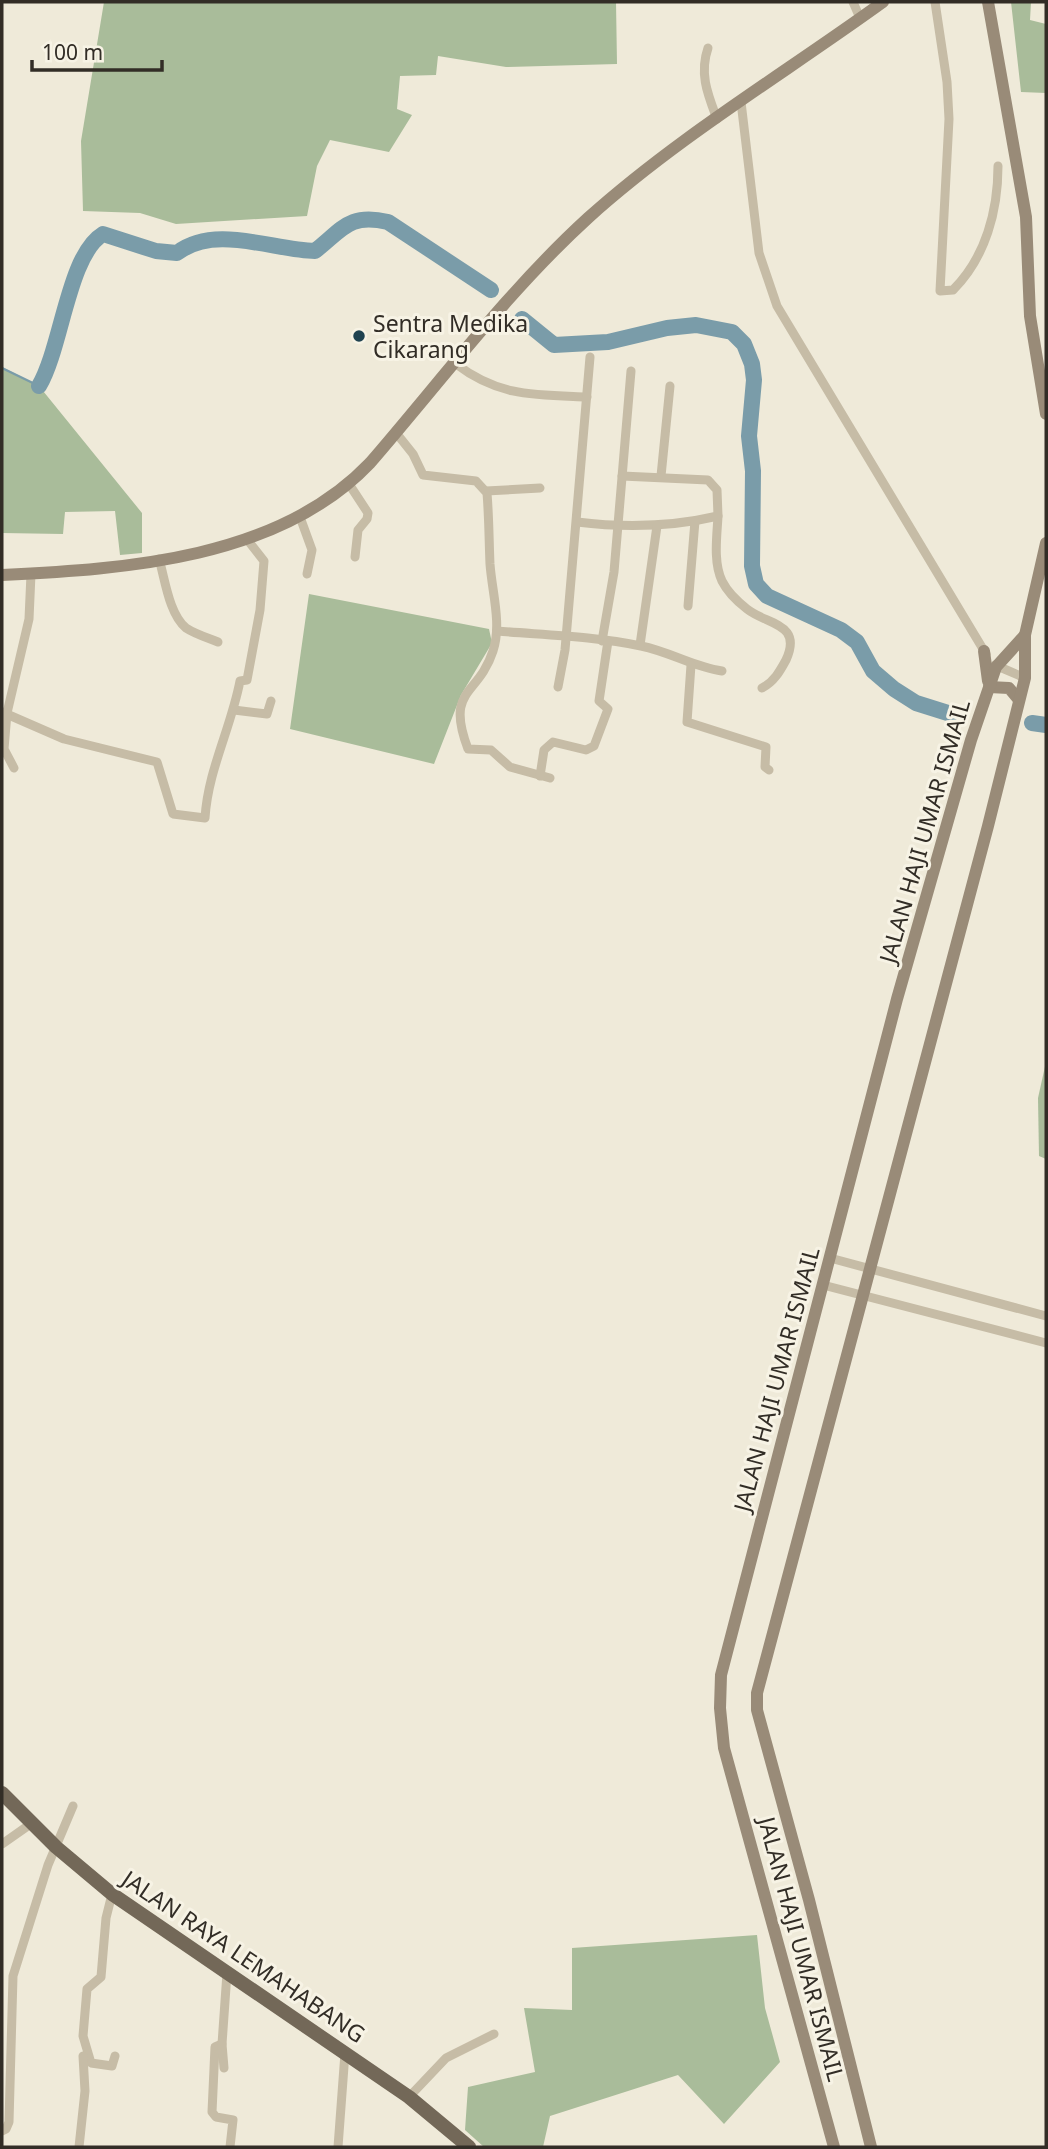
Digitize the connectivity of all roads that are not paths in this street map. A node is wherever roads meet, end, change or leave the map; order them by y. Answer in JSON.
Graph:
{"nodes":[{"id":1,"x":853,"y":2,"type":"edge"},
{"id":2,"x":883,"y":2,"type":"edge"},
{"id":3,"x":934,"y":2,"type":"edge"},
{"id":4,"x":988,"y":2,"type":"edge"},
{"id":5,"x":860,"y":18,"type":"junction"},
{"id":6,"x":708,"y":48,"type":"dead end"},
{"id":7,"x":741,"y":102,"type":"junction"},
{"id":8,"x":717,"y":120,"type":"junction"},
{"id":9,"x":998,"y":166,"type":"dead end"},
{"id":10,"x":590,"y":357,"type":"dead end"},
{"id":11,"x":456,"y":364,"type":"junction"},
{"id":12,"x":631,"y":371,"type":"dead end"},
{"id":13,"x":670,"y":386,"type":"dead end"},
{"id":14,"x":587,"y":397,"type":"junction"},
{"id":15,"x":1046,"y":414,"type":"edge"},
{"id":16,"x":397,"y":433,"type":"junction"},
{"id":17,"x":622,"y":476,"type":"junction"},
{"id":18,"x":661,"y":476,"type":"junction"},
{"id":19,"x":349,"y":484,"type":"junction"},
{"id":20,"x":540,"y":488,"type":"dead end"},
{"id":21,"x":486,"y":491,"type":"junction"},
{"id":22,"x":718,"y":516,"type":"junction"},
{"id":23,"x":300,"y":517,"type":"junction"},
{"id":24,"x":695,"y":521,"type":"junction"},
{"id":25,"x":577,"y":523,"type":"junction"},
{"id":26,"x":657,"y":526,"type":"junction"},
{"id":27,"x":617,"y":527,"type":"junction"},
{"id":28,"x":246,"y":538,"type":"junction"},
{"id":29,"x":1046,"y":543,"type":"edge"},
{"id":30,"x":355,"y":557,"type":"dead end"},
{"id":31,"x":159,"y":559,"type":"junction"},
{"id":32,"x":31,"y":574,"type":"junction"},
{"id":33,"x":307,"y":574,"type":"dead end"},
{"id":34,"x":2,"y":575,"type":"edge"},
{"id":35,"x":688,"y":606,"type":"dead end"},
{"id":36,"x":497,"y":631,"type":"junction"},
{"id":37,"x":1025,"y":635,"type":"junction"},
{"id":38,"x":564,"y":638,"type":"junction"},
{"id":39,"x":605,"y":641,"type":"junction"},
{"id":40,"x":218,"y":642,"type":"dead end"},
{"id":41,"x":640,"y":645,"type":"junction"},
{"id":42,"x":984,"y":651,"type":"junction"},
{"id":43,"x":691,"y":665,"type":"junction"},
{"id":44,"x":996,"y":667,"type":"junction"},
{"id":45,"x":722,"y":671,"type":"dead end"},
{"id":46,"x":1025,"y":678,"type":"junction"},
{"id":47,"x":558,"y":687,"type":"dead end"},
{"id":48,"x":762,"y":688,"type":"dead end"},
{"id":49,"x":988,"y":691,"type":"junction"},
{"id":50,"x":271,"y":701,"type":"dead end"},
{"id":51,"x":1019,"y":703,"type":"junction"},
{"id":52,"x":234,"y":710,"type":"junction"},
{"id":53,"x":4,"y":713,"type":"edge"},
{"id":54,"x":14,"y":768,"type":"dead end"},
{"id":55,"x":769,"y":770,"type":"dead end"},
{"id":56,"x":540,"y":776,"type":"junction"},
{"id":57,"x":550,"y":778,"type":"dead end"},
{"id":58,"x":830,"y":1258,"type":"junction"},
{"id":59,"x":870,"y":1269,"type":"junction"},
{"id":60,"x":823,"y":1285,"type":"junction"},
{"id":61,"x":863,"y":1295,"type":"junction"},
{"id":62,"x":1046,"y":1317,"type":"edge"},
{"id":63,"x":1046,"y":1343,"type":"edge"},
{"id":64,"x":2,"y":1793,"type":"edge"},
{"id":65,"x":73,"y":1806,"type":"dead end"},
{"id":66,"x":8,"y":1807,"type":"edge"},
{"id":67,"x":32,"y":1823,"type":"junction"},
{"id":68,"x":2,"y":1844,"type":"edge"},
{"id":69,"x":56,"y":1847,"type":"junction"},
{"id":70,"x":112,"y":1894,"type":"junction"},
{"id":71,"x":227,"y":1973,"type":"junction"},
{"id":72,"x":84,"y":2021,"type":"junction"},
{"id":73,"x":494,"y":2034,"type":"dead end"},
{"id":74,"x":222,"y":2045,"type":"junction"},
{"id":75,"x":345,"y":2053,"type":"junction"},
{"id":76,"x":115,"y":2056,"type":"dead end"},
{"id":77,"x":224,"y":2068,"type":"dead end"},
{"id":78,"x":409,"y":2097,"type":"junction"},
{"id":79,"x":2,"y":2131,"type":"edge"},
{"id":80,"x":79,"y":2147,"type":"edge"},
{"id":81,"x":230,"y":2147,"type":"edge"},
{"id":82,"x":338,"y":2147,"type":"edge"},
{"id":83,"x":469,"y":2147,"type":"edge"},
{"id":84,"x":834,"y":2147,"type":"edge"},
{"id":85,"x":871,"y":2147,"type":"edge"}],
"edges":[{"from":1,"to":5,"type":"street"},
{"from":2,"to":5,"type":"main road"},
{"from":3,"to":9,"type":"street"},
{"from":4,"to":15,"type":"main road"},
{"from":5,"to":7,"type":"main road"},
{"from":6,"to":8,"type":"street"},
{"from":7,"to":8,"type":"main road"},
{"from":7,"to":42,"type":"street"},
{"from":8,"to":11,"type":"main road"},
{"from":10,"to":14,"type":"street"},
{"from":11,"to":14,"type":"street"},
{"from":11,"to":16,"type":"main road"},
{"from":12,"to":17,"type":"street"},
{"from":13,"to":18,"type":"street"},
{"from":14,"to":25,"type":"street"},
{"from":16,"to":19,"type":"main road"},
{"from":16,"to":21,"type":"street"},
{"from":17,"to":18,"type":"street"},
{"from":17,"to":27,"type":"street"},
{"from":18,"to":22,"type":"street"},
{"from":19,"to":23,"type":"main road"},
{"from":19,"to":30,"type":"street"},
{"from":20,"to":21,"type":"street"},
{"from":21,"to":36,"type":"street"},
{"from":22,"to":24,"type":"street"},
{"from":22,"to":48,"type":"street"},
{"from":23,"to":28,"type":"main road"},
{"from":23,"to":33,"type":"street"},
{"from":24,"to":26,"type":"street"},
{"from":24,"to":35,"type":"street"},
{"from":25,"to":27,"type":"street"},
{"from":25,"to":38,"type":"street"},
{"from":26,"to":27,"type":"street"},
{"from":26,"to":41,"type":"street"},
{"from":27,"to":39,"type":"street"},
{"from":28,"to":31,"type":"main road"},
{"from":28,"to":52,"type":"street"},
{"from":29,"to":37,"type":"main road","name":"JALAN HAJI UMAR ISMAIL"},
{"from":31,"to":32,"type":"main road"},
{"from":31,"to":40,"type":"street"},
{"from":32,"to":34,"type":"main road"},
{"from":32,"to":53,"type":"street"},
{"from":36,"to":38,"type":"street"},
{"from":36,"to":56,"type":"street"},
{"from":37,"to":44,"type":"main road","name":"JALAN HAJI UMAR ISMAIL"},
{"from":37,"to":46,"type":"main road","name":"JALAN HAJI UMAR ISMAIL"},
{"from":38,"to":39,"type":"street"},
{"from":38,"to":47,"type":"street"},
{"from":39,"to":41,"type":"street"},
{"from":39,"to":56,"type":"street"},
{"from":41,"to":43,"type":"street"},
{"from":42,"to":44,"type":"street"},
{"from":42,"to":49,"type":"main road"},
{"from":43,"to":45,"type":"street"},
{"from":43,"to":55,"type":"street"},
{"from":44,"to":46,"type":"street"},
{"from":44,"to":49,"type":"main road","name":"JALAN HAJI UMAR ISMAIL"},
{"from":46,"to":51,"type":"main road","name":"JALAN HAJI UMAR ISMAIL"},
{"from":49,"to":51,"type":"main road"},
{"from":49,"to":58,"type":"main road","name":"JALAN HAJI UMAR ISMAIL"},
{"from":50,"to":52,"type":"street"},
{"from":51,"to":59,"type":"main road","name":"JALAN HAJI UMAR ISMAIL"},
{"from":52,"to":53,"type":"street"},
{"from":53,"to":54,"type":"street"},
{"from":56,"to":57,"type":"street"},
{"from":58,"to":59,"type":"street"},
{"from":58,"to":60,"type":"main road","name":"JALAN HAJI UMAR ISMAIL"},
{"from":59,"to":61,"type":"main road","name":"JALAN HAJI UMAR ISMAIL"},
{"from":59,"to":62,"type":"street"},
{"from":60,"to":61,"type":"street"},
{"from":60,"to":84,"type":"main road","name":"JALAN HAJI UMAR ISMAIL"},
{"from":61,"to":63,"type":"street"},
{"from":61,"to":85,"type":"main road","name":"JALAN HAJI UMAR ISMAIL"},
{"from":64,"to":66,"type":"main road","name":"JALAN RAYA LEMAHABANG"},
{"from":65,"to":69,"type":"street"},
{"from":66,"to":67,"type":"main road","name":"JALAN RAYA LEMAHABANG"},
{"from":67,"to":68,"type":"street"},
{"from":67,"to":69,"type":"main road","name":"JALAN RAYA LEMAHABANG"},
{"from":69,"to":70,"type":"main road","name":"JALAN RAYA LEMAHABANG"},
{"from":69,"to":79,"type":"street"},
{"from":70,"to":71,"type":"main road","name":"JALAN RAYA LEMAHABANG"},
{"from":70,"to":72,"type":"street"},
{"from":71,"to":74,"type":"street"},
{"from":71,"to":75,"type":"main road","name":"JALAN RAYA LEMAHABANG"},
{"from":72,"to":76,"type":"street"},
{"from":72,"to":80,"type":"street"},
{"from":73,"to":78,"type":"street"},
{"from":74,"to":77,"type":"street"},
{"from":74,"to":81,"type":"street"},
{"from":75,"to":78,"type":"main road","name":"JALAN RAYA LEMAHABANG"},
{"from":75,"to":82,"type":"street"},
{"from":78,"to":83,"type":"main road","name":"JALAN RAYA LEMAHABANG"}]}
